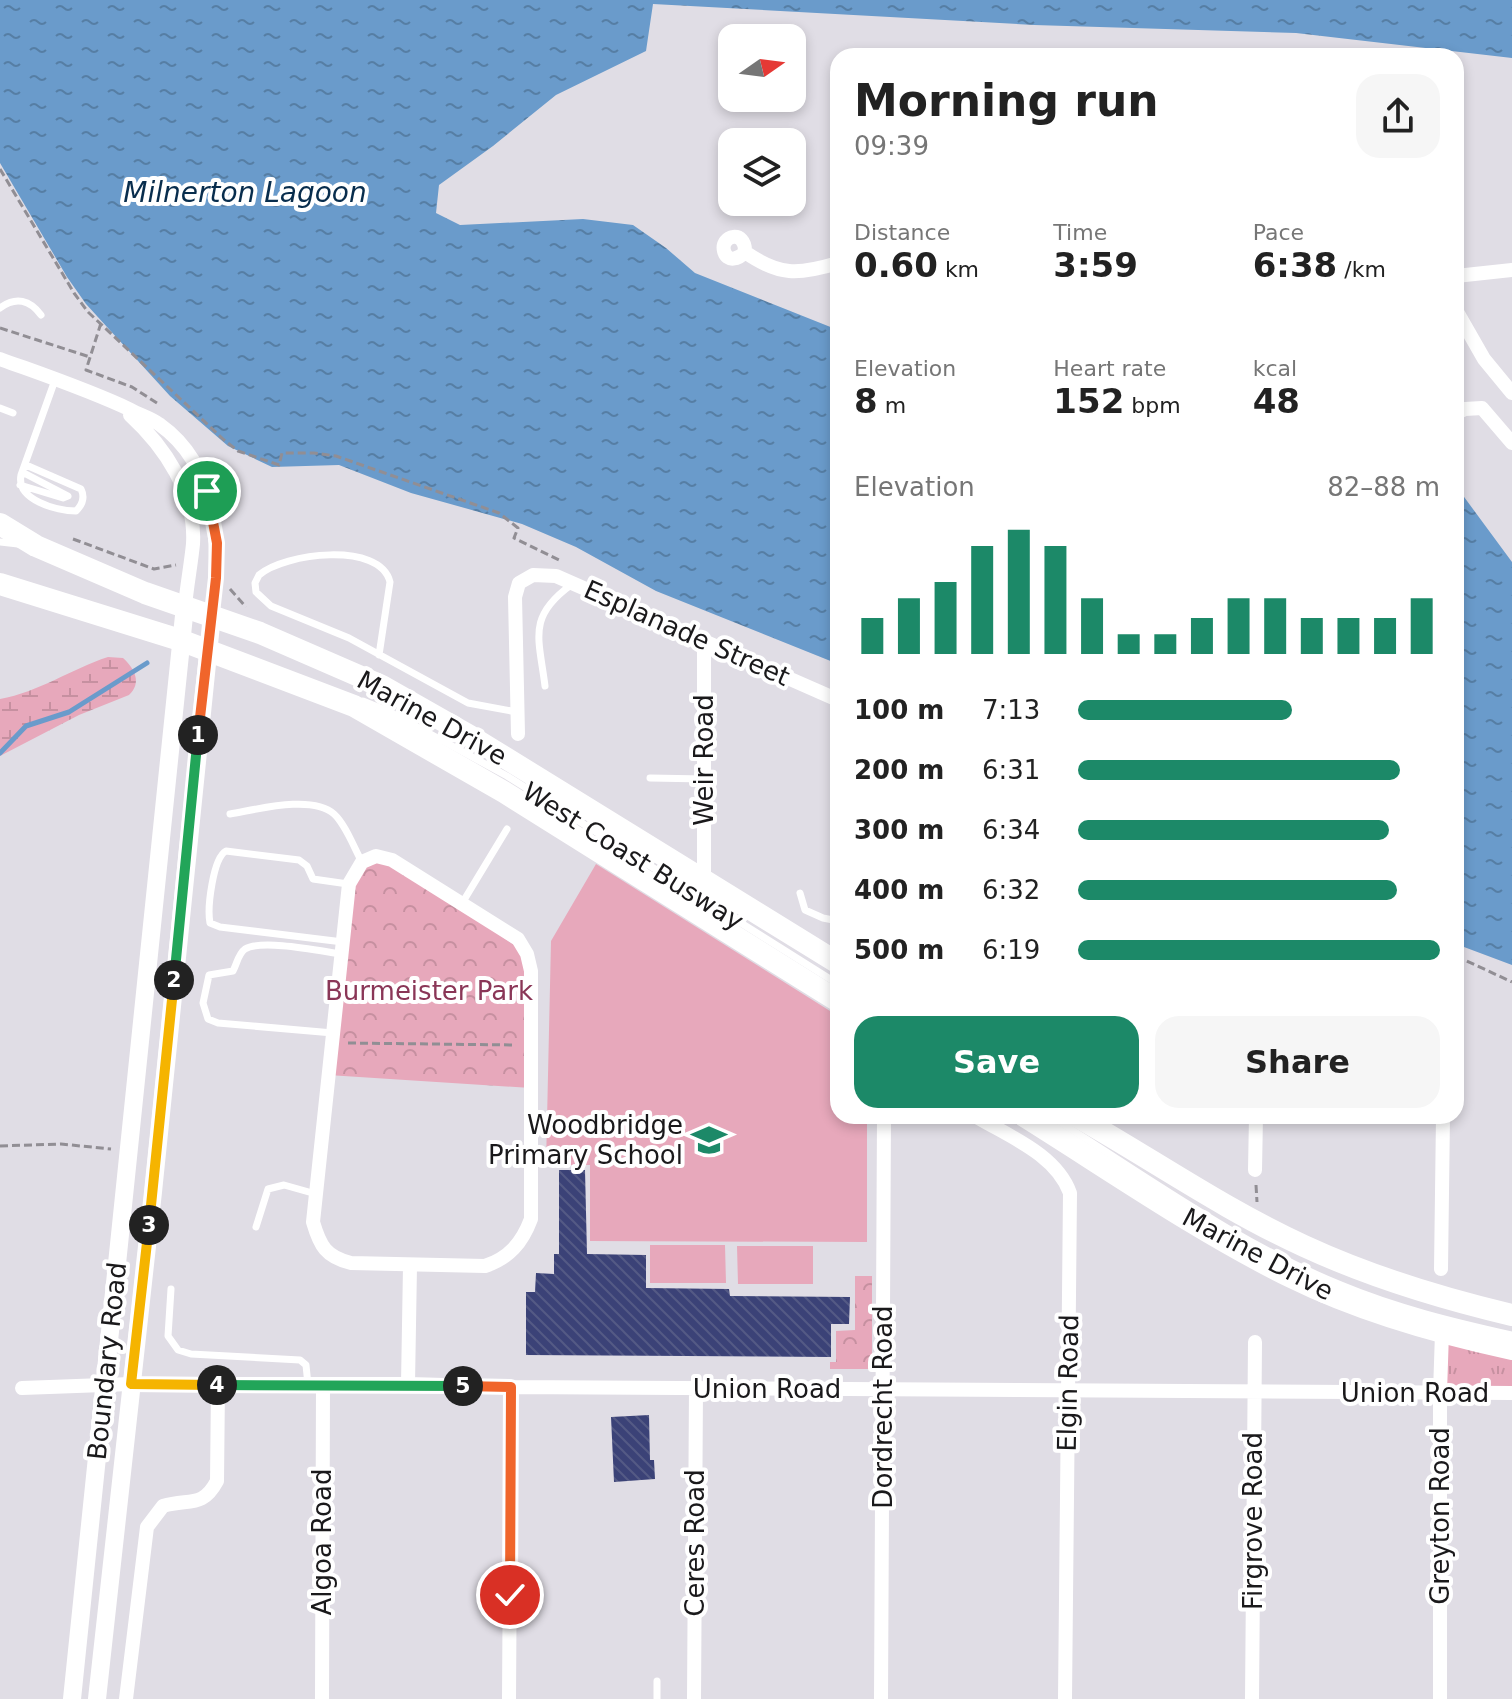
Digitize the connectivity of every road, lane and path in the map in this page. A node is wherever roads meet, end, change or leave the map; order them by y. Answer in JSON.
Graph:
{"nodes":[{"id":1,"x":0,"y":169,"type":"edge"},
{"id":2,"x":745,"y":252,"type":"dead end"},
{"id":3,"x":830,"y":266,"type":"edge"},
{"id":4,"x":1512,"y":270,"type":"edge"},
{"id":5,"x":1464,"y":275,"type":"edge"},
{"id":6,"x":0,"y":308,"type":"edge"},
{"id":7,"x":41,"y":315,"type":"dead end"},
{"id":8,"x":1464,"y":324,"type":"edge"},
{"id":9,"x":0,"y":328,"type":"edge"},
{"id":10,"x":90,"y":357,"type":"dead end"},
{"id":11,"x":0,"y":359,"type":"edge"},
{"id":12,"x":55,"y":380,"type":"junction"},
{"id":13,"x":1512,"y":393,"type":"edge"},
{"id":14,"x":117,"y":404,"type":"junction"},
{"id":15,"x":0,"y":408,"type":"edge"},
{"id":16,"x":1464,"y":409,"type":"edge"},
{"id":17,"x":13,"y":413,"type":"dead end"},
{"id":18,"x":1512,"y":443,"type":"edge"},
{"id":19,"x":24,"y":468,"type":"junction"},
{"id":20,"x":20,"y":485,"type":"junction"},
{"id":21,"x":0,"y":524,"type":"edge"},
{"id":22,"x":70,"y":538,"type":"dead end"},
{"id":23,"x":0,"y":542,"type":"edge"},
{"id":24,"x":36,"y":546,"type":"junction"},
{"id":25,"x":558,"y":560,"type":"dead end"},
{"id":26,"x":173,"y":564,"type":"dead end"},
{"id":27,"x":5,"y":583,"type":"edge"},
{"id":28,"x":573,"y":583,"type":"junction"},
{"id":29,"x":225,"y":584,"type":"dead end"},
{"id":30,"x":185,"y":606,"type":"junction"},
{"id":31,"x":243,"y":606,"type":"dead end"},
{"id":32,"x":212,"y":615,"type":"junction"},
{"id":33,"x":180,"y":640,"type":"junction"},
{"id":34,"x":704,"y":640,"type":"junction"},
{"id":35,"x":207,"y":650,"type":"junction"},
{"id":36,"x":379,"y":655,"type":"junction"},
{"id":37,"x":545,"y":686,"type":"dead end"},
{"id":38,"x":830,"y":696,"type":"edge"},
{"id":39,"x":337,"y":698,"type":"junction"},
{"id":40,"x":518,"y":712,"type":"junction"},
{"id":41,"x":518,"y":734,"type":"dead end"},
{"id":42,"x":650,"y":778,"type":"dead end"},
{"id":43,"x":705,"y":779,"type":"junction"},
{"id":44,"x":230,"y":814,"type":"dead end"},
{"id":45,"x":507,"y":829,"type":"dead end"},
{"id":46,"x":362,"y":862,"type":"junction"},
{"id":47,"x":704,"y":880,"type":"junction"},
{"id":48,"x":349,"y":884,"type":"junction"},
{"id":49,"x":800,"y":893,"type":"dead end"},
{"id":50,"x":461,"y":905,"type":"junction"},
{"id":51,"x":830,"y":919,"type":"edge"},
{"id":52,"x":342,"y":948,"type":"junction"},
{"id":53,"x":830,"y":958,"type":"edge"},
{"id":54,"x":1464,"y":960,"type":"edge"},
{"id":55,"x":830,"y":979,"type":"edge"},
{"id":56,"x":1512,"y":982,"type":"edge"},
{"id":57,"x":830,"y":996,"type":"edge"},
{"id":58,"x":333,"y":1038,"type":"junction"},
{"id":59,"x":531,"y":1045,"type":"junction"},
{"id":60,"x":884,"y":1124,"type":"edge"},
{"id":61,"x":988,"y":1124,"type":"edge"},
{"id":62,"x":1067,"y":1124,"type":"edge"},
{"id":63,"x":1256,"y":1124,"type":"edge"},
{"id":64,"x":1443,"y":1124,"type":"edge"},
{"id":65,"x":61,"y":1144,"type":"dead end"},
{"id":66,"x":0,"y":1146,"type":"edge"},
{"id":67,"x":1255,"y":1170,"type":"joint"},
{"id":68,"x":316,"y":1194,"type":"junction"},
{"id":69,"x":1258,"y":1210,"type":"dead end"},
{"id":70,"x":256,"y":1227,"type":"dead end"},
{"id":71,"x":410,"y":1266,"type":"junction"},
{"id":72,"x":1441,"y":1269,"type":"dead end"},
{"id":73,"x":171,"y":1289,"type":"dead end"},
{"id":74,"x":1512,"y":1315,"type":"edge"},
{"id":75,"x":1442,"y":1333,"type":"junction"},
{"id":76,"x":1512,"y":1335,"type":"edge"},
{"id":77,"x":1255,"y":1342,"type":"dead end"},
{"id":78,"x":1512,"y":1349,"type":"edge"},
{"id":79,"x":105,"y":1384,"type":"junction"},
{"id":80,"x":131,"y":1384,"type":"junction"},
{"id":81,"x":408,"y":1384,"type":"junction"},
{"id":82,"x":218,"y":1385,"type":"junction"},
{"id":83,"x":315,"y":1385,"type":"junction"},
{"id":84,"x":511,"y":1387,"type":"junction"},
{"id":85,"x":22,"y":1388,"type":"dead end"},
{"id":86,"x":696,"y":1388,"type":"junction"},
{"id":87,"x":884,"y":1389,"type":"junction"},
{"id":88,"x":1068,"y":1391,"type":"junction"},
{"id":89,"x":1254,"y":1392,"type":"junction"},
{"id":90,"x":1440,"y":1392,"type":"junction"},
{"id":91,"x":1512,"y":1393,"type":"edge"},
{"id":92,"x":657,"y":1681,"type":"dead end"},
{"id":93,"x":72,"y":1699,"type":"edge"},
{"id":94,"x":97,"y":1699,"type":"edge"},
{"id":95,"x":126,"y":1699,"type":"edge"},
{"id":96,"x":322,"y":1699,"type":"edge"},
{"id":97,"x":509,"y":1699,"type":"edge"},
{"id":98,"x":657,"y":1699,"type":"edge"},
{"id":99,"x":694,"y":1699,"type":"edge"},
{"id":100,"x":881,"y":1699,"type":"edge"},
{"id":101,"x":1065,"y":1699,"type":"edge"},
{"id":102,"x":1252,"y":1699,"type":"edge"},
{"id":103,"x":1440,"y":1699,"type":"edge"}],
"edges":[{"from":1,"to":25,"type":"path"},
{"from":2,"to":3,"type":"street"},
{"from":4,"to":5,"type":"street"},
{"from":6,"to":7,"type":"lane"},
{"from":8,"to":13,"type":"street"},
{"from":9,"to":10,"type":"path"},
{"from":11,"to":12,"type":"street"},
{"from":12,"to":14,"type":"street"},
{"from":12,"to":19,"type":"lane"},
{"from":14,"to":30,"type":"street"},
{"from":14,"to":32,"type":"street"},
{"from":15,"to":17,"type":"lane"},
{"from":16,"to":18,"type":"street"},
{"from":19,"to":20,"type":"lane"},
{"from":19,"to":20,"type":"lane"},
{"from":19,"to":20,"type":"lane"},
{"from":21,"to":24,"type":"main road","name":"Marine Drive"},
{"from":22,"to":26,"type":"path"},
{"from":23,"to":24,"type":"lane"},
{"from":24,"to":30,"type":"main road","name":"Marine Drive"},
{"from":27,"to":33,"type":"main road","name":"Marine Drive"},
{"from":28,"to":34,"type":"street","name":"Esplanade Street"},
{"from":28,"to":37,"type":"lane"},
{"from":28,"to":40,"type":"street","name":"Esplanade Street"},
{"from":29,"to":31,"type":"path"},
{"from":30,"to":32,"type":"main road","name":"Marine Drive"},
{"from":30,"to":33,"type":"main road","name":"Boundary Road"},
{"from":32,"to":35,"type":"main road","name":"Boundary Road"},
{"from":32,"to":47,"type":"main road","name":"Marine Drive"},
{"from":33,"to":35,"type":"main road","name":"Marine Drive"},
{"from":33,"to":79,"type":"main road","name":"Boundary Road"},
{"from":34,"to":38,"type":"street","name":"Esplanade Street"},
{"from":34,"to":43,"type":"street","name":"Weir Road"},
{"from":35,"to":39,"type":"main road","name":"Marine Drive"},
{"from":35,"to":80,"type":"main road","name":"Boundary Road"},
{"from":36,"to":36,"type":"lane"},
{"from":36,"to":40,"type":"lane"},
{"from":39,"to":55,"type":"lane","name":"West Coast Busway"},
{"from":39,"to":57,"type":"main road","name":"Marine Drive"},
{"from":40,"to":41,"type":"street"},
{"from":42,"to":43,"type":"lane"},
{"from":43,"to":47,"type":"street","name":"Weir Road"},
{"from":44,"to":46,"type":"lane"},
{"from":45,"to":50,"type":"lane"},
{"from":46,"to":48,"type":"street"},
{"from":46,"to":50,"type":"street"},
{"from":47,"to":53,"type":"main road","name":"Marine Drive"},
{"from":48,"to":52,"type":"street"},
{"from":48,"to":52,"type":"lane"},
{"from":49,"to":51,"type":"lane"},
{"from":50,"to":59,"type":"street"},
{"from":52,"to":58,"type":"street"},
{"from":52,"to":58,"type":"lane"},
{"from":54,"to":56,"type":"path"},
{"from":58,"to":59,"type":"path"},
{"from":58,"to":68,"type":"street"},
{"from":59,"to":71,"type":"street"},
{"from":60,"to":87,"type":"street","name":"Dordrecht Road"},
{"from":61,"to":88,"type":"street","name":"Elgin Road"},
{"from":62,"to":74,"type":"main road","name":"Marine Drive"},
{"from":62,"to":75,"type":"main road","name":"Marine Drive"},
{"from":62,"to":76,"type":"lane"},
{"from":63,"to":67,"type":"street"},
{"from":64,"to":72,"type":"street"},
{"from":65,"to":66,"type":"path"},
{"from":67,"to":69,"type":"path"},
{"from":68,"to":70,"type":"lane"},
{"from":68,"to":71,"type":"street"},
{"from":71,"to":81,"type":"street"},
{"from":73,"to":83,"type":"lane"},
{"from":75,"to":78,"type":"main road","name":"Marine Drive"},
{"from":75,"to":90,"type":"street","name":"Greyton Road"},
{"from":77,"to":89,"type":"street","name":"Firgrove Road"},
{"from":79,"to":80,"type":"street","name":"Union Road"},
{"from":79,"to":85,"type":"street","name":"Union Road"},
{"from":79,"to":93,"type":"main road","name":"Boundary Road"},
{"from":80,"to":82,"type":"street","name":"Union Road"},
{"from":80,"to":94,"type":"main road","name":"Boundary Road"},
{"from":81,"to":83,"type":"street","name":"Union Road"},
{"from":81,"to":84,"type":"street","name":"Union Road"},
{"from":82,"to":83,"type":"street","name":"Union Road"},
{"from":82,"to":95,"type":"street"},
{"from":83,"to":96,"type":"street","name":"Algoa Road"},
{"from":84,"to":86,"type":"street","name":"Union Road"},
{"from":84,"to":97,"type":"street"},
{"from":86,"to":87,"type":"street","name":"Union Road"},
{"from":86,"to":99,"type":"street","name":"Ceres Road"},
{"from":87,"to":88,"type":"street","name":"Union Road"},
{"from":87,"to":100,"type":"street","name":"Dordrecht Road"},
{"from":88,"to":89,"type":"street","name":"Union Road"},
{"from":88,"to":101,"type":"street","name":"Elgin Road"},
{"from":89,"to":90,"type":"street","name":"Union Road"},
{"from":89,"to":102,"type":"street","name":"Firgrove Road"},
{"from":90,"to":91,"type":"street","name":"Union Road"},
{"from":90,"to":103,"type":"street","name":"Greyton Road"},
{"from":92,"to":98,"type":"lane"}]}
